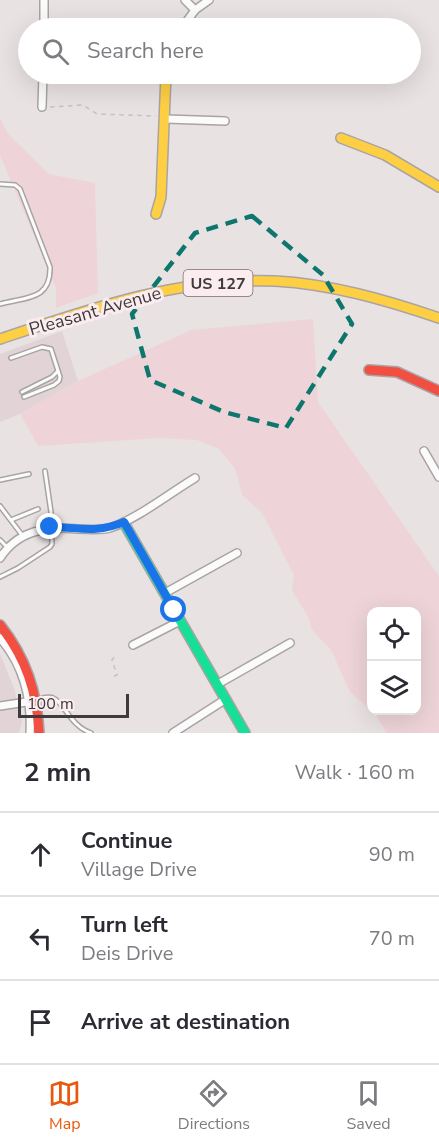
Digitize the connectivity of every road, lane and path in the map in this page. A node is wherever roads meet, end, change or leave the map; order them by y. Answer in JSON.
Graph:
{"nodes":[{"id":1,"x":44,"y":0,"type":"edge"},
{"id":2,"x":185,"y":0,"type":"edge"},
{"id":3,"x":209,"y":0,"type":"edge"},
{"id":4,"x":195,"y":10,"type":"junction"},
{"id":5,"x":44,"y":18,"type":"edge"},
{"id":6,"x":189,"y":18,"type":"edge"},
{"id":7,"x":42,"y":84,"type":"edge"},
{"id":8,"x":166,"y":84,"type":"edge"},
{"id":9,"x":42,"y":107,"type":"joint"},
{"id":10,"x":166,"y":119,"type":"junction"},
{"id":11,"x":225,"y":121,"type":"dead end"},
{"id":12,"x":341,"y":138,"type":"dead end"},
{"id":13,"x":0,"y":184,"type":"edge"},
{"id":14,"x":439,"y":187,"type":"edge"},
{"id":15,"x":156,"y":214,"type":"dead end"},
{"id":16,"x":0,"y":304,"type":"edge"},
{"id":17,"x":439,"y":318,"type":"edge"},
{"id":18,"x":0,"y":339,"type":"edge"},
{"id":19,"x":11,"y":358,"type":"dead end"},
{"id":20,"x":369,"y":369,"type":"dead end"},
{"id":21,"x":58,"y":371,"type":"junction"},
{"id":22,"x":22,"y":392,"type":"dead end"},
{"id":23,"x":439,"y":392,"type":"edge"},
{"id":24,"x":24,"y":397,"type":"dead end"},
{"id":25,"x":424,"y":451,"type":"dead end"},
{"id":26,"x":45,"y":471,"type":"dead end"},
{"id":27,"x":29,"y":474,"type":"dead end"},
{"id":28,"x":439,"y":477,"type":"edge"},
{"id":29,"x":195,"y":478,"type":"dead end"},
{"id":30,"x":0,"y":480,"type":"edge"},
{"id":31,"x":0,"y":506,"type":"edge"},
{"id":32,"x":38,"y":509,"type":"dead end"},
{"id":33,"x":11,"y":520,"type":"junction"},
{"id":34,"x":124,"y":522,"type":"junction"},
{"id":35,"x":50,"y":527,"type":"junction"},
{"id":36,"x":23,"y":536,"type":"junction"},
{"id":37,"x":0,"y":540,"type":"edge"},
{"id":38,"x":8,"y":549,"type":"junction"},
{"id":39,"x":237,"y":553,"type":"dead end"},
{"id":40,"x":0,"y":558,"type":"edge"},
{"id":41,"x":0,"y":577,"type":"edge"},
{"id":42,"x":165,"y":593,"type":"junction"},
{"id":43,"x":180,"y":621,"type":"junction"},
{"id":44,"x":0,"y":626,"type":"edge"},
{"id":45,"x":0,"y":638,"type":"edge"},
{"id":46,"x":290,"y":643,"type":"dead end"},
{"id":47,"x":134,"y":645,"type":"dead end"},
{"id":48,"x":116,"y":654,"type":"dead end"},
{"id":49,"x":114,"y":676,"type":"dead end"},
{"id":50,"x":218,"y":684,"type":"junction"},
{"id":51,"x":226,"y":699,"type":"junction"},
{"id":52,"x":33,"y":701,"type":"junction"},
{"id":53,"x":0,"y":706,"type":"edge"},
{"id":54,"x":30,"y":733,"type":"edge"},
{"id":55,"x":39,"y":733,"type":"edge"},
{"id":56,"x":92,"y":733,"type":"edge"},
{"id":57,"x":173,"y":733,"type":"edge"},
{"id":58,"x":245,"y":733,"type":"edge"}],
"edges":[{"from":1,"to":5,"type":"street"},
{"from":2,"to":4,"type":"street"},
{"from":3,"to":4,"type":"street"},
{"from":4,"to":6,"type":"street"},
{"from":7,"to":9,"type":"street"},
{"from":8,"to":10,"type":"street"},
{"from":9,"to":10,"type":"path"},
{"from":10,"to":11,"type":"street"},
{"from":10,"to":15,"type":"street"},
{"from":12,"to":14,"type":"street"},
{"from":13,"to":16,"type":"lane"},
{"from":17,"to":18,"type":"street","name":"Pleasant Avenue","number":"US 127"},
{"from":19,"to":21,"type":"lane"},
{"from":20,"to":23,"type":"street"},
{"from":21,"to":22,"type":"lane"},
{"from":21,"to":24,"type":"lane"},
{"from":25,"to":28,"type":"street"},
{"from":26,"to":35,"type":"lane"},
{"from":27,"to":30,"type":"lane"},
{"from":29,"to":34,"type":"street"},
{"from":31,"to":33,"type":"lane"},
{"from":32,"to":33,"type":"lane"},
{"from":33,"to":36,"type":"lane"},
{"from":34,"to":35,"type":"street"},
{"from":34,"to":42,"type":"street"},
{"from":35,"to":36,"type":"street"},
{"from":35,"to":41,"type":"lane"},
{"from":36,"to":38,"type":"street"},
{"from":37,"to":38,"type":"lane"},
{"from":38,"to":40,"type":"street"},
{"from":39,"to":42,"type":"street"},
{"from":42,"to":43,"type":"street"},
{"from":43,"to":47,"type":"street"},
{"from":43,"to":50,"type":"street"},
{"from":44,"to":52,"type":"street"},
{"from":45,"to":52,"type":"street"},
{"from":46,"to":50,"type":"street"},
{"from":48,"to":49,"type":"path"},
{"from":50,"to":51,"type":"street"},
{"from":51,"to":57,"type":"street"},
{"from":51,"to":58,"type":"street"},
{"from":52,"to":53,"type":"street"},
{"from":52,"to":54,"type":"street"},
{"from":52,"to":55,"type":"street"},
{"from":52,"to":56,"type":"lane"}]}
